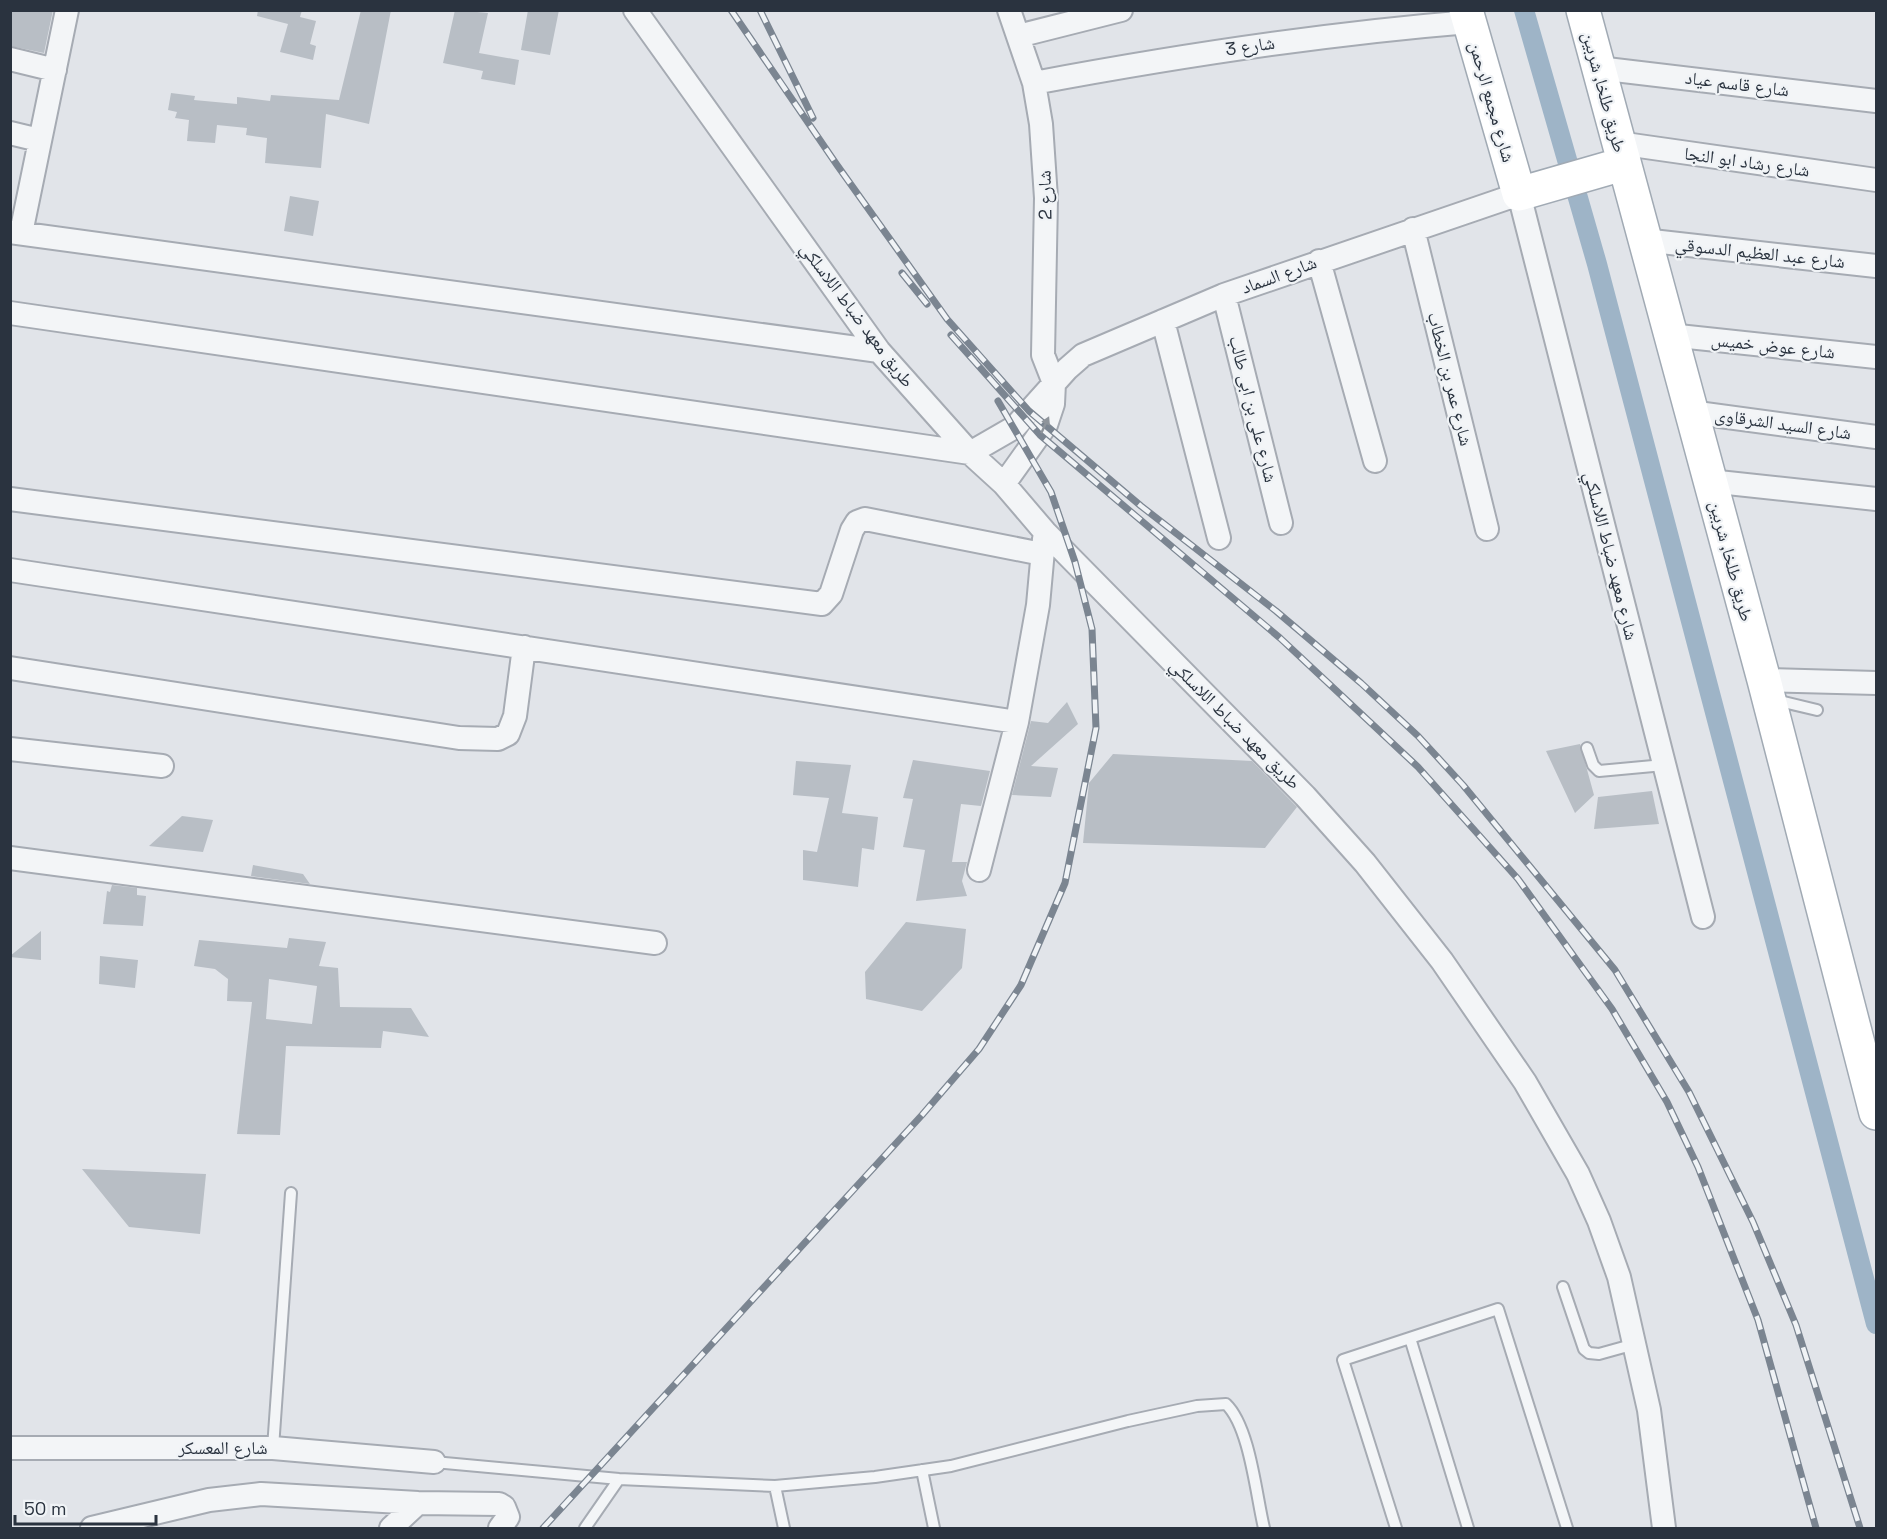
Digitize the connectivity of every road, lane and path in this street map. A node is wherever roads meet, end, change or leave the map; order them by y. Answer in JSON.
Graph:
{"nodes":[{"id":1,"x":67,"y":10,"type":"edge"},
{"id":2,"x":635,"y":10,"type":"edge"},
{"id":3,"x":1009,"y":10,"type":"edge"},
{"id":4,"x":1121,"y":10,"type":"edge"},
{"id":5,"x":1583,"y":10,"type":"edge"},
{"id":6,"x":1467,"y":16,"type":"edge"},
{"id":7,"x":1018,"y":36,"type":"junction"},
{"id":8,"x":10,"y":59,"type":"edge"},
{"id":9,"x":1598,"y":68,"type":"junction"},
{"id":10,"x":55,"y":70,"type":"junction"},
{"id":11,"x":1034,"y":83,"type":"junction"},
{"id":12,"x":1876,"y":101,"type":"edge"},
{"id":13,"x":10,"y":133,"type":"edge"},
{"id":14,"x":39,"y":140,"type":"junction"},
{"id":15,"x":1613,"y":159,"type":"junction"},
{"id":16,"x":1876,"y":180,"type":"edge"},
{"id":17,"x":1528,"y":191,"type":"junction"},
{"id":18,"x":1413,"y":229,"type":"junction"},
{"id":19,"x":16,"y":233,"type":"edge"},
{"id":20,"x":1643,"y":240,"type":"junction"},
{"id":21,"x":1319,"y":261,"type":"junction"},
{"id":22,"x":1876,"y":266,"type":"edge"},
{"id":23,"x":1224,"y":295,"type":"junction"},
{"id":24,"x":10,"y":313,"type":"edge"},
{"id":25,"x":1163,"y":321,"type":"junction"},
{"id":26,"x":1669,"y":335,"type":"junction"},
{"id":27,"x":879,"y":351,"type":"junction"},
{"id":28,"x":1876,"y":357,"type":"edge"},
{"id":29,"x":1054,"y":383,"type":"junction"},
{"id":30,"x":1690,"y":412,"type":"junction"},
{"id":31,"x":1876,"y":437,"type":"edge"},
{"id":32,"x":974,"y":452,"type":"junction"},
{"id":33,"x":1375,"y":461,"type":"dead end"},
{"id":34,"x":1709,"y":481,"type":"junction"},
{"id":35,"x":1005,"y":482,"type":"junction"},
{"id":36,"x":10,"y":499,"type":"edge"},
{"id":37,"x":1876,"y":499,"type":"edge"},
{"id":38,"x":1281,"y":523,"type":"dead end"},
{"id":39,"x":1486,"y":529,"type":"dead end"},
{"id":40,"x":1045,"y":531,"type":"junction"},
{"id":41,"x":1219,"y":538,"type":"dead end"},
{"id":42,"x":1042,"y":554,"type":"junction"},
{"id":43,"x":10,"y":570,"type":"edge"},
{"id":44,"x":524,"y":647,"type":"junction"},
{"id":45,"x":10,"y":668,"type":"edge"},
{"id":46,"x":1876,"y":683,"type":"edge"},
{"id":47,"x":1766,"y":689,"type":"junction"},
{"id":48,"x":1816,"y":710,"type":"dead end"},
{"id":49,"x":1017,"y":722,"type":"junction"},
{"id":50,"x":1587,"y":748,"type":"dead end"},
{"id":51,"x":10,"y":749,"type":"edge"},
{"id":52,"x":1664,"y":765,"type":"junction"},
{"id":53,"x":162,"y":766,"type":"dead end"},
{"id":54,"x":10,"y":858,"type":"edge"},
{"id":55,"x":979,"y":870,"type":"dead end"},
{"id":56,"x":1703,"y":917,"type":"dead end"},
{"id":57,"x":655,"y":943,"type":"dead end"},
{"id":58,"x":1876,"y":1113,"type":"edge"},
{"id":59,"x":291,"y":1194,"type":"dead end"},
{"id":60,"x":1563,"y":1287,"type":"dead end"},
{"id":61,"x":1410,"y":1338,"type":"junction"},
{"id":62,"x":1636,"y":1343,"type":"junction"},
{"id":63,"x":10,"y":1448,"type":"edge"},
{"id":64,"x":273,"y":1448,"type":"junction"},
{"id":65,"x":434,"y":1462,"type":"joint"},
{"id":66,"x":922,"y":1470,"type":"junction"},
{"id":67,"x":619,"y":1479,"type":"junction"},
{"id":68,"x":775,"y":1486,"type":"junction"},
{"id":69,"x":418,"y":1503,"type":"junction"},
{"id":70,"x":92,"y":1528,"type":"edge"},
{"id":71,"x":391,"y":1528,"type":"edge"},
{"id":72,"x":500,"y":1528,"type":"edge"},
{"id":73,"x":585,"y":1528,"type":"edge"},
{"id":74,"x":784,"y":1528,"type":"edge"},
{"id":75,"x":934,"y":1528,"type":"edge"},
{"id":76,"x":1264,"y":1528,"type":"edge"},
{"id":77,"x":1396,"y":1528,"type":"edge"},
{"id":78,"x":1468,"y":1528,"type":"edge"},
{"id":79,"x":1567,"y":1528,"type":"edge"},
{"id":80,"x":1664,"y":1528,"type":"edge"}],
"edges":[{"from":1,"to":10,"type":"street"},
{"from":2,"to":27,"type":"street","name":"طريق معهد ضباط اللاسلكي"},
{"from":3,"to":7,"type":"street","name":"شارع 2"},
{"from":4,"to":7,"type":"street"},
{"from":5,"to":9,"type":"main road","name":"طريق طلخا, شربين"},
{"from":6,"to":11,"type":"street","name":"شارع 3"},
{"from":6,"to":17,"type":"main road","name":"شارع مجمع الرحمن"},
{"from":7,"to":11,"type":"street","name":"شارع 2"},
{"from":8,"to":10,"type":"street"},
{"from":9,"to":12,"type":"street","name":"شارع قاسم عياد"},
{"from":9,"to":15,"type":"main road","name":"طريق طلخا, شربين"},
{"from":10,"to":14,"type":"street"},
{"from":11,"to":29,"type":"street","name":"شارع 2"},
{"from":13,"to":14,"type":"street"},
{"from":14,"to":19,"type":"street"},
{"from":15,"to":16,"type":"street","name":"شارع رشاد ابو النجا"},
{"from":15,"to":17,"type":"main road"},
{"from":15,"to":20,"type":"main road","name":"طريق طلخا, شربين"},
{"from":17,"to":18,"type":"street","name":"شارع السماد"},
{"from":17,"to":52,"type":"street","name":"شارع معهد ضباط اللاسلكي"},
{"from":18,"to":21,"type":"street","name":"شارع السماد"},
{"from":18,"to":39,"type":"street","name":"شارع عمر بن الخطاب"},
{"from":19,"to":27,"type":"street"},
{"from":20,"to":22,"type":"street","name":"شارع عبد العظيم الدسوقي"},
{"from":20,"to":26,"type":"main road","name":"طريق طلخا, شربين"},
{"from":21,"to":23,"type":"street","name":"شارع السماد"},
{"from":21,"to":33,"type":"street"},
{"from":23,"to":25,"type":"street","name":"شارع السماد"},
{"from":23,"to":38,"type":"street","name":"شارع على بن ابى طالب"},
{"from":24,"to":32,"type":"street"},
{"from":25,"to":29,"type":"street","name":"شارع السماد"},
{"from":25,"to":41,"type":"street"},
{"from":26,"to":28,"type":"street","name":"شارع عوض خميس"},
{"from":26,"to":30,"type":"main road","name":"طريق طلخا, شربين"},
{"from":27,"to":32,"type":"street","name":"طريق معهد ضباط اللاسلكي"},
{"from":29,"to":32,"type":"street","name":"شارع السماد"},
{"from":35,"to":29,"type":"street","one_way":true},
{"from":30,"to":31,"type":"street","name":"شارع السيد الشرقاوى"},
{"from":30,"to":34,"type":"main road","name":"طريق طلخا, شربين"},
{"from":32,"to":35,"type":"street","name":"طريق معهد ضباط اللاسلكي"},
{"from":34,"to":37,"type":"street"},
{"from":34,"to":47,"type":"main road","name":"طريق طلخا, شربين"},
{"from":35,"to":40,"type":"street","name":"طريق معهد ضباط اللاسلكي"},
{"from":36,"to":42,"type":"street"},
{"from":40,"to":42,"type":"street"},
{"from":40,"to":62,"type":"street","name":"طريق معهد ضباط اللاسلكي"},
{"from":42,"to":49,"type":"street"},
{"from":43,"to":44,"type":"street"},
{"from":44,"to":45,"type":"street"},
{"from":44,"to":49,"type":"street"},
{"from":46,"to":47,"type":"street"},
{"from":47,"to":48,"type":"lane"},
{"from":47,"to":58,"type":"main road","name":"طريق طلخا, شربين"},
{"from":49,"to":55,"type":"street"},
{"from":50,"to":52,"type":"lane"},
{"from":51,"to":53,"type":"street"},
{"from":52,"to":56,"type":"street","name":"شارع معهد ضباط اللاسلكي"},
{"from":54,"to":57,"type":"street"},
{"from":59,"to":64,"type":"lane"},
{"from":60,"to":62,"type":"lane"},
{"from":61,"to":77,"type":"lane"},
{"from":61,"to":78,"type":"lane"},
{"from":61,"to":79,"type":"lane"},
{"from":62,"to":80,"type":"street","name":"طريق معهد ضباط اللاسلكي"},
{"from":63,"to":64,"type":"street","name":"شارع المعسكر"},
{"from":64,"to":65,"type":"street","name":"شارع المعسكر"},
{"from":65,"to":67,"type":"lane"},
{"from":66,"to":68,"type":"lane"},
{"from":66,"to":75,"type":"lane"},
{"from":66,"to":76,"type":"lane"},
{"from":67,"to":68,"type":"lane"},
{"from":67,"to":73,"type":"lane"},
{"from":68,"to":74,"type":"lane"},
{"from":69,"to":70,"type":"street"},
{"from":69,"to":71,"type":"street"},
{"from":69,"to":72,"type":"street"}]}
